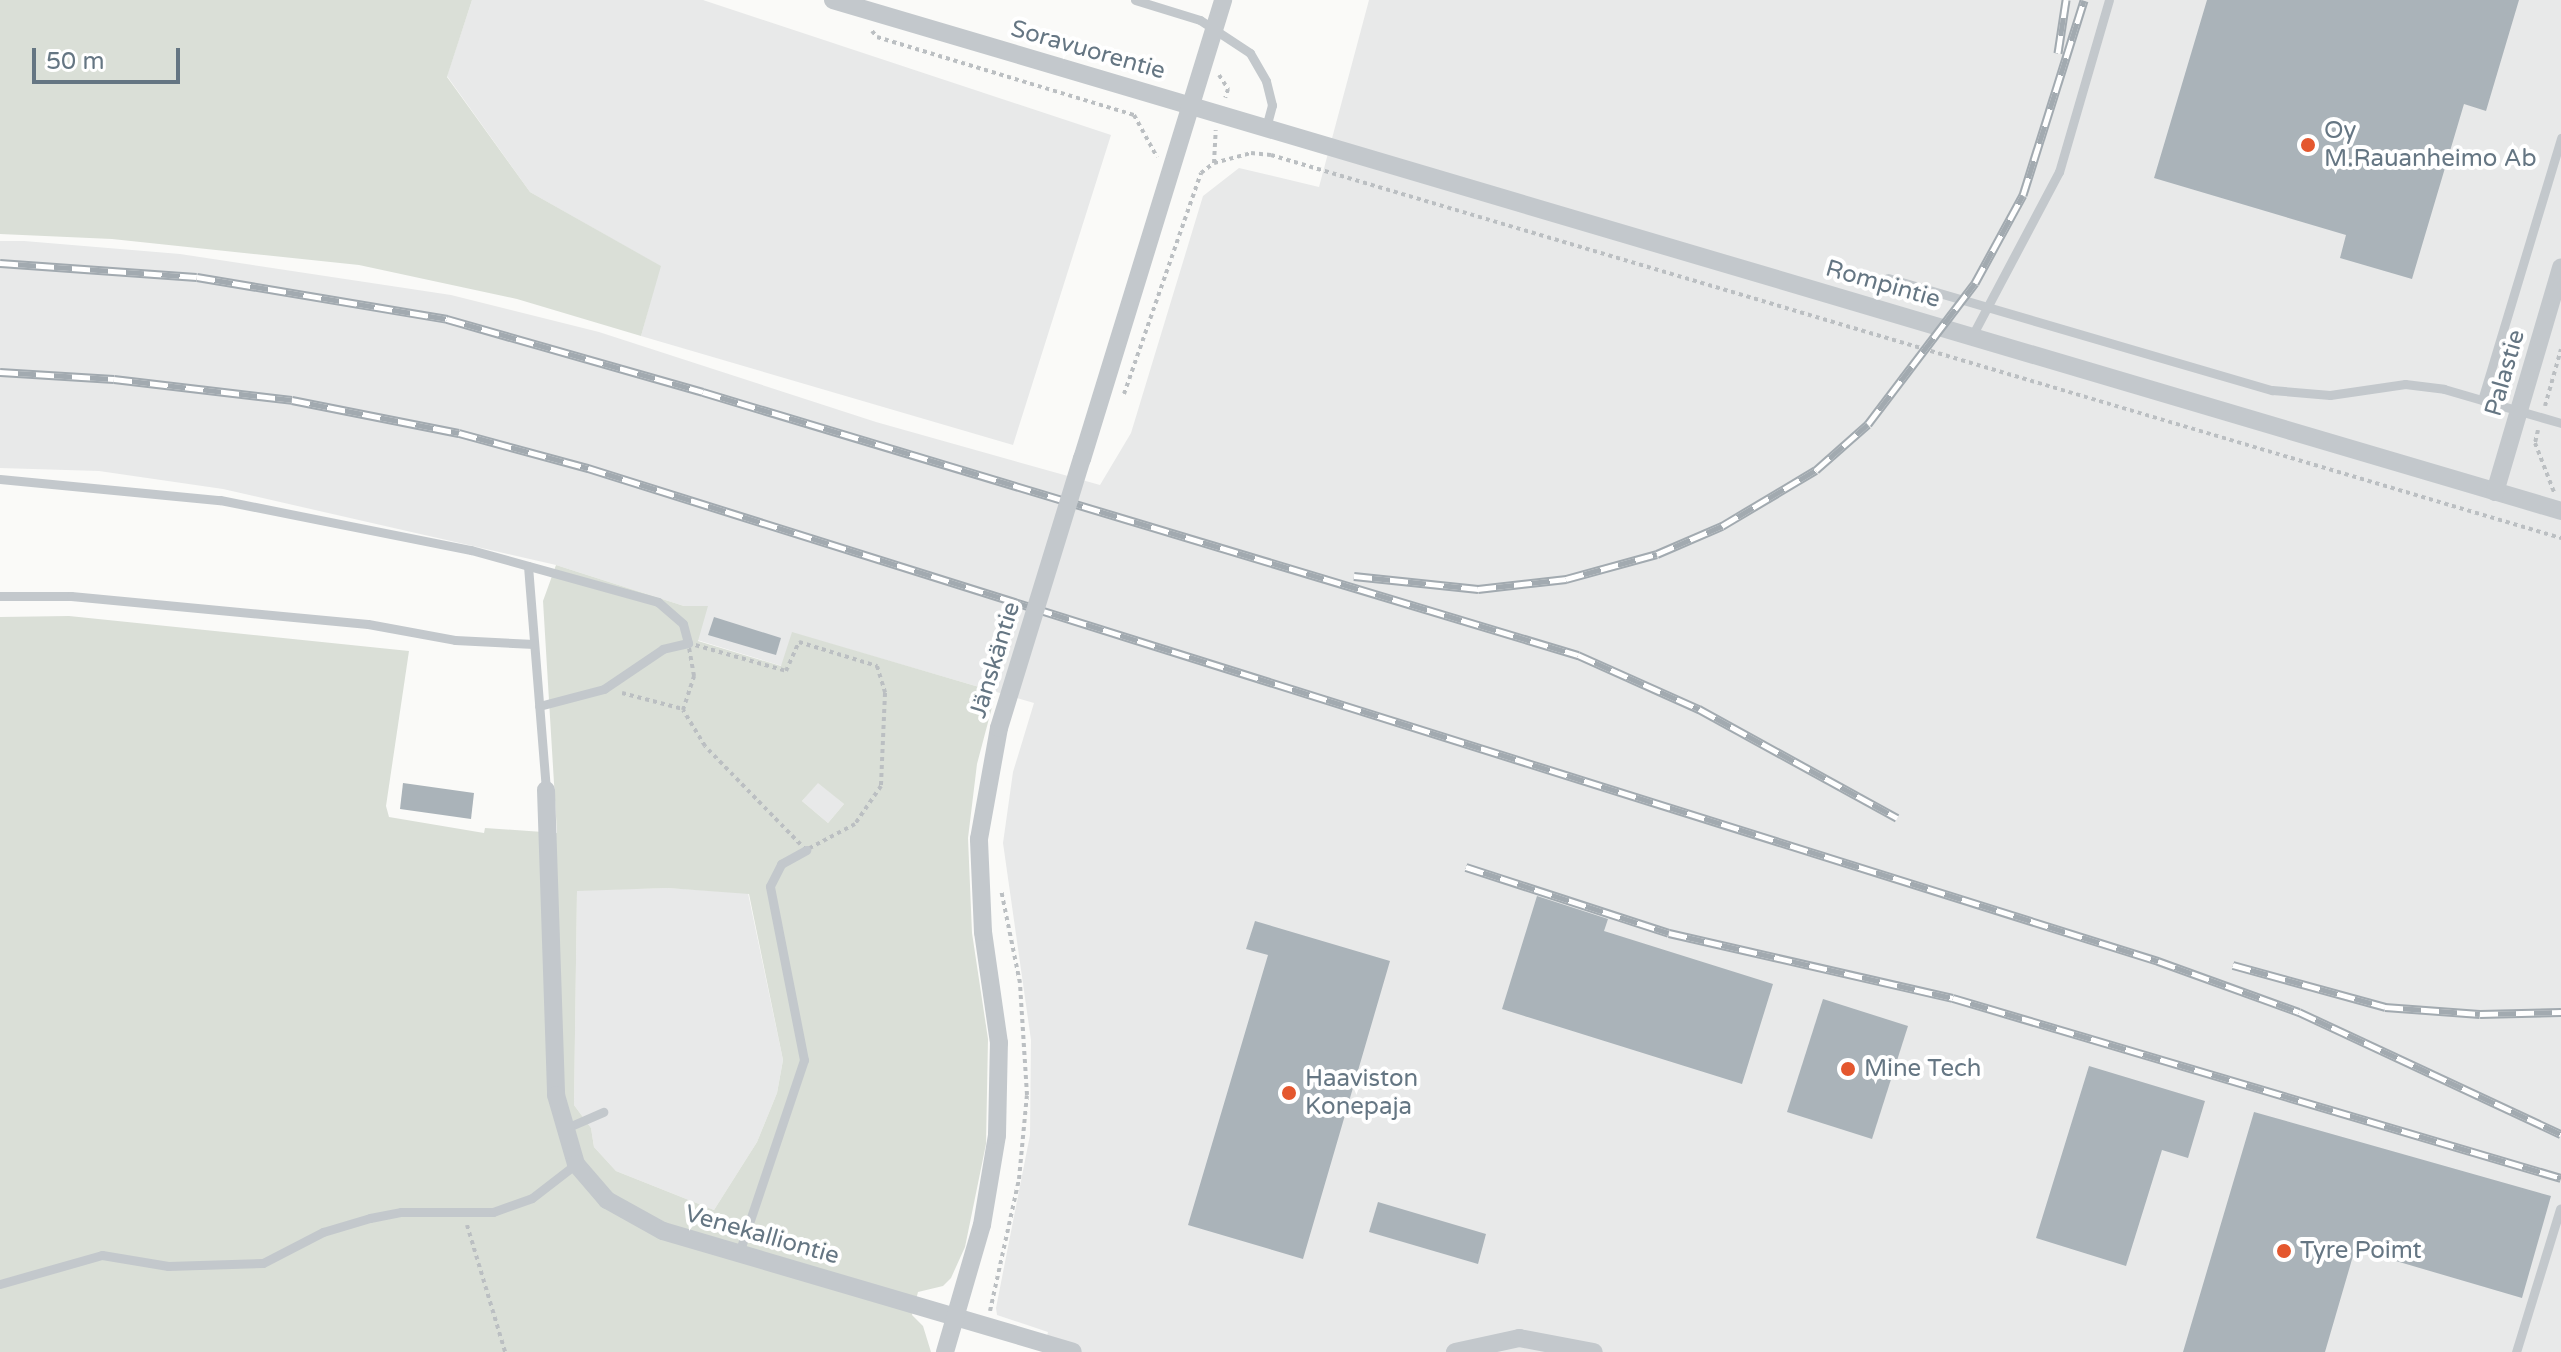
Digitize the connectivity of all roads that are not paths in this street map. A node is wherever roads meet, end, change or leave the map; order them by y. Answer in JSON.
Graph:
{"nodes":[{"id":1,"x":833,"y":0,"type":"edge"},
{"id":2,"x":1135,"y":0,"type":"edge"},
{"id":3,"x":1223,"y":0,"type":"edge"},
{"id":4,"x":2109,"y":0,"type":"edge"},
{"id":5,"x":1215,"y":28,"type":"junction"},
{"id":6,"x":1191,"y":106,"type":"junction"},
{"id":7,"x":1266,"y":127,"type":"junction"},
{"id":8,"x":2561,"y":138,"type":"edge"},
{"id":9,"x":2561,"y":268,"type":"edge"},
{"id":10,"x":1888,"y":278,"type":"dead end"},
{"id":11,"x":1989,"y":308,"type":"junction"},
{"id":12,"x":1972,"y":336,"type":"junction"},
{"id":13,"x":2482,"y":400,"type":"junction"},
{"id":14,"x":2519,"y":411,"type":"junction"},
{"id":15,"x":2561,"y":423,"type":"edge"},
{"id":16,"x":0,"y":479,"type":"edge"},
{"id":17,"x":2495,"y":492,"type":"junction"},
{"id":18,"x":2555,"y":509,"type":"edge"},
{"id":19,"x":528,"y":566,"type":"junction"},
{"id":20,"x":0,"y":596,"type":"edge"},
{"id":21,"x":534,"y":644,"type":"junction"},
{"id":22,"x":539,"y":706,"type":"junction"},
{"id":23,"x":546,"y":790,"type":"joint"},
{"id":24,"x":806,"y":850,"type":"road end"},
{"id":25,"x":603,"y":1112,"type":"dead end"},
{"id":26,"x":564,"y":1129,"type":"junction"},
{"id":27,"x":576,"y":1164,"type":"junction"},
{"id":28,"x":2560,"y":1209,"type":"edge"},
{"id":29,"x":739,"y":1253,"type":"junction"},
{"id":30,"x":0,"y":1284,"type":"edge"},
{"id":31,"x":955,"y":1316,"type":"junction"},
{"id":32,"x":945,"y":1352,"type":"edge"},
{"id":33,"x":1073,"y":1352,"type":"edge"},
{"id":34,"x":1455,"y":1352,"type":"edge"},
{"id":35,"x":1594,"y":1352,"type":"edge"},
{"id":36,"x":2516,"y":1352,"type":"edge"}],
"edges":[{"from":1,"to":6,"type":"street","name":"Soravuorentie"},
{"from":2,"to":5,"type":"lane"},
{"from":3,"to":5,"type":"street","name":"Jänskäntie"},
{"from":4,"to":11,"type":"lane"},
{"from":5,"to":6,"type":"street","name":"Jänskäntie"},
{"from":5,"to":7,"type":"lane"},
{"from":6,"to":7,"type":"street","name":"Rompintie"},
{"from":6,"to":31,"type":"street","name":"Jänskäntie","bridge":true},
{"from":7,"to":12,"type":"street","name":"Rompintie"},
{"from":8,"to":13,"type":"lane"},
{"from":9,"to":14,"type":"street","name":"Palastie"},
{"from":10,"to":11,"type":"lane"},
{"from":11,"to":12,"type":"lane"},
{"from":11,"to":13,"type":"lane"},
{"from":12,"to":17,"type":"street","name":"Rompintie"},
{"from":13,"to":14,"type":"lane"},
{"from":14,"to":15,"type":"lane"},
{"from":14,"to":17,"type":"street","name":"Palastie"},
{"from":16,"to":19,"type":"lane"},
{"from":17,"to":18,"type":"street","name":"Rompintie"},
{"from":19,"to":21,"type":"lane"},
{"from":19,"to":22,"type":"lane"},
{"from":20,"to":21,"type":"lane"},
{"from":21,"to":22,"type":"lane"},
{"from":22,"to":23,"type":"lane"},
{"from":23,"to":26,"type":"street","name":"Venekalliontie"},
{"from":24,"to":29,"type":"lane"},
{"from":25,"to":26,"type":"lane"},
{"from":26,"to":27,"type":"street","name":"Venekalliontie"},
{"from":27,"to":29,"type":"street","name":"Venekalliontie"},
{"from":27,"to":30,"type":"lane"},
{"from":28,"to":36,"type":"lane"},
{"from":29,"to":31,"type":"street","name":"Venekalliontie"},
{"from":31,"to":32,"type":"street","name":"Jänskäntie"},
{"from":31,"to":33,"type":"street","name":"Venekalliontie"},
{"from":34,"to":35,"type":"street"}]}
